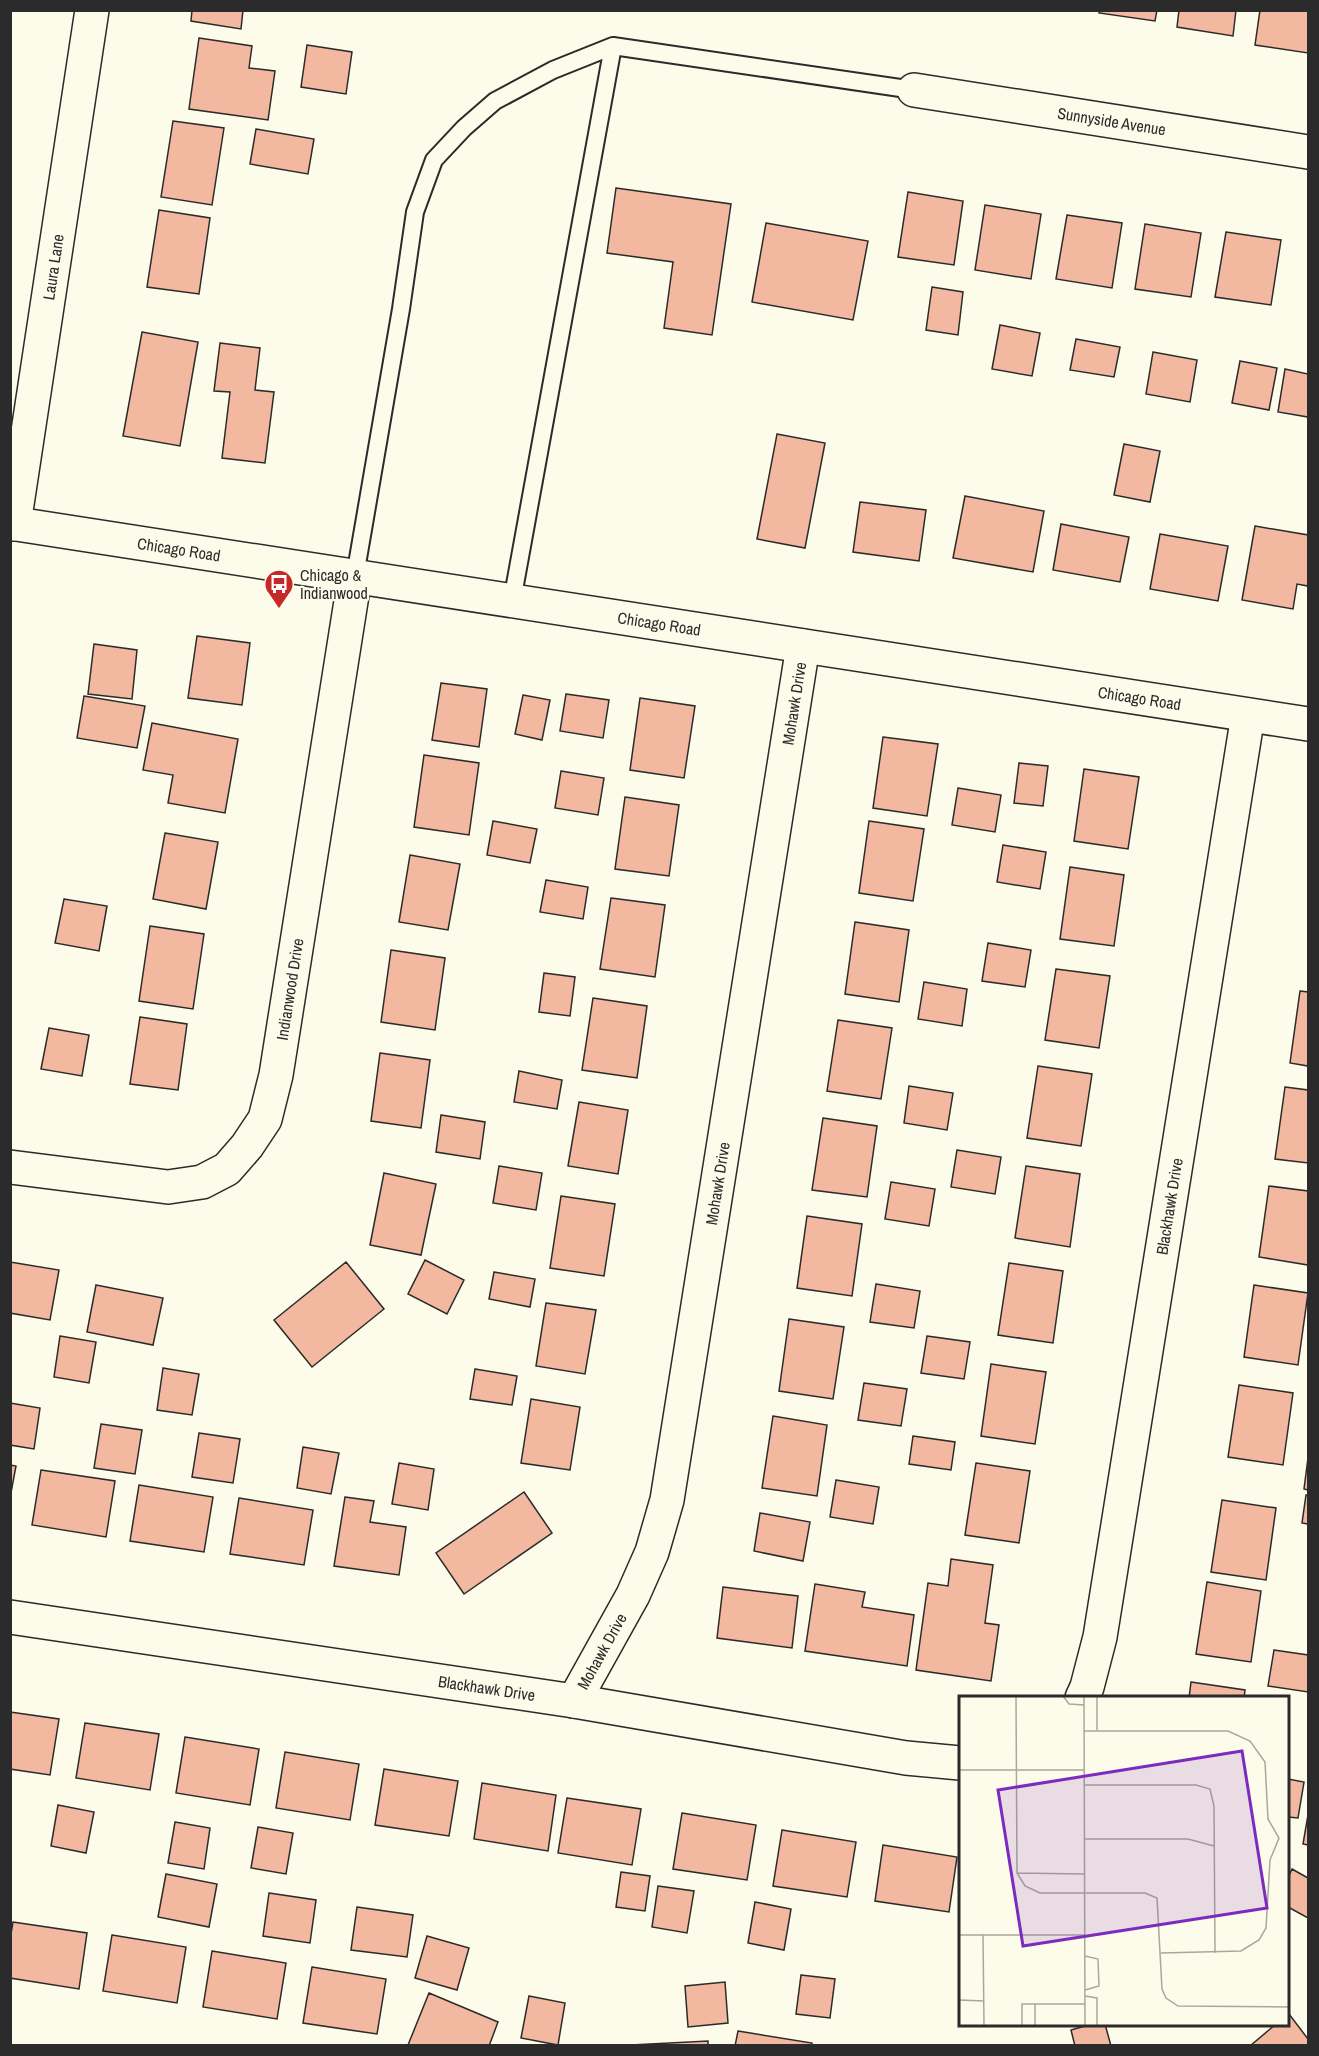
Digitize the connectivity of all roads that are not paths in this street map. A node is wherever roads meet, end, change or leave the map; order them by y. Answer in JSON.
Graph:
{"nodes":[{"id":1,"x":92,"y":10,"type":"edge"},
{"id":2,"x":613,"y":46,"type":"junction"},
{"id":3,"x":914,"y":90,"type":"joint"},
{"id":4,"x":1308,"y":152,"type":"edge"},
{"id":5,"x":12,"y":524,"type":"edge"},
{"id":6,"x":355,"y":576,"type":"junction"},
{"id":7,"x":512,"y":601,"type":"junction"},
{"id":8,"x":803,"y":646,"type":"junction"},
{"id":9,"x":1248,"y":715,"type":"junction"},
{"id":10,"x":1308,"y":724,"type":"edge"},
{"id":11,"x":10,"y":1167,"type":"edge"},
{"id":12,"x":10,"y":1617,"type":"edge"},
{"id":13,"x":1083,"y":1696,"type":"edge"},
{"id":14,"x":574,"y":1701,"type":"junction"},
{"id":15,"x":959,"y":1763,"type":"edge"}],
"edges":[{"from":1,"to":5,"type":"street","name":"Laura Lane"},
{"from":2,"to":3,"type":"lane"},
{"from":2,"to":6,"type":"lane"},
{"from":2,"to":7,"type":"lane"},
{"from":3,"to":4,"type":"street","name":"Sunnyside Avenue"},
{"from":5,"to":6,"type":"street","name":"Chicago Road"},
{"from":6,"to":7,"type":"street","name":"Chicago Road"},
{"from":6,"to":11,"type":"street","name":"Indianwood Drive"},
{"from":7,"to":8,"type":"street","name":"Chicago Road"},
{"from":8,"to":9,"type":"street","name":"Chicago Road"},
{"from":8,"to":14,"type":"street","name":"Mohawk Drive"},
{"from":9,"to":10,"type":"street","name":"Chicago Road"},
{"from":9,"to":13,"type":"street","name":"Blackhawk Drive"},
{"from":12,"to":14,"type":"street","name":"Blackhawk Drive"},
{"from":14,"to":15,"type":"street","name":"Blackhawk Drive"}]}
